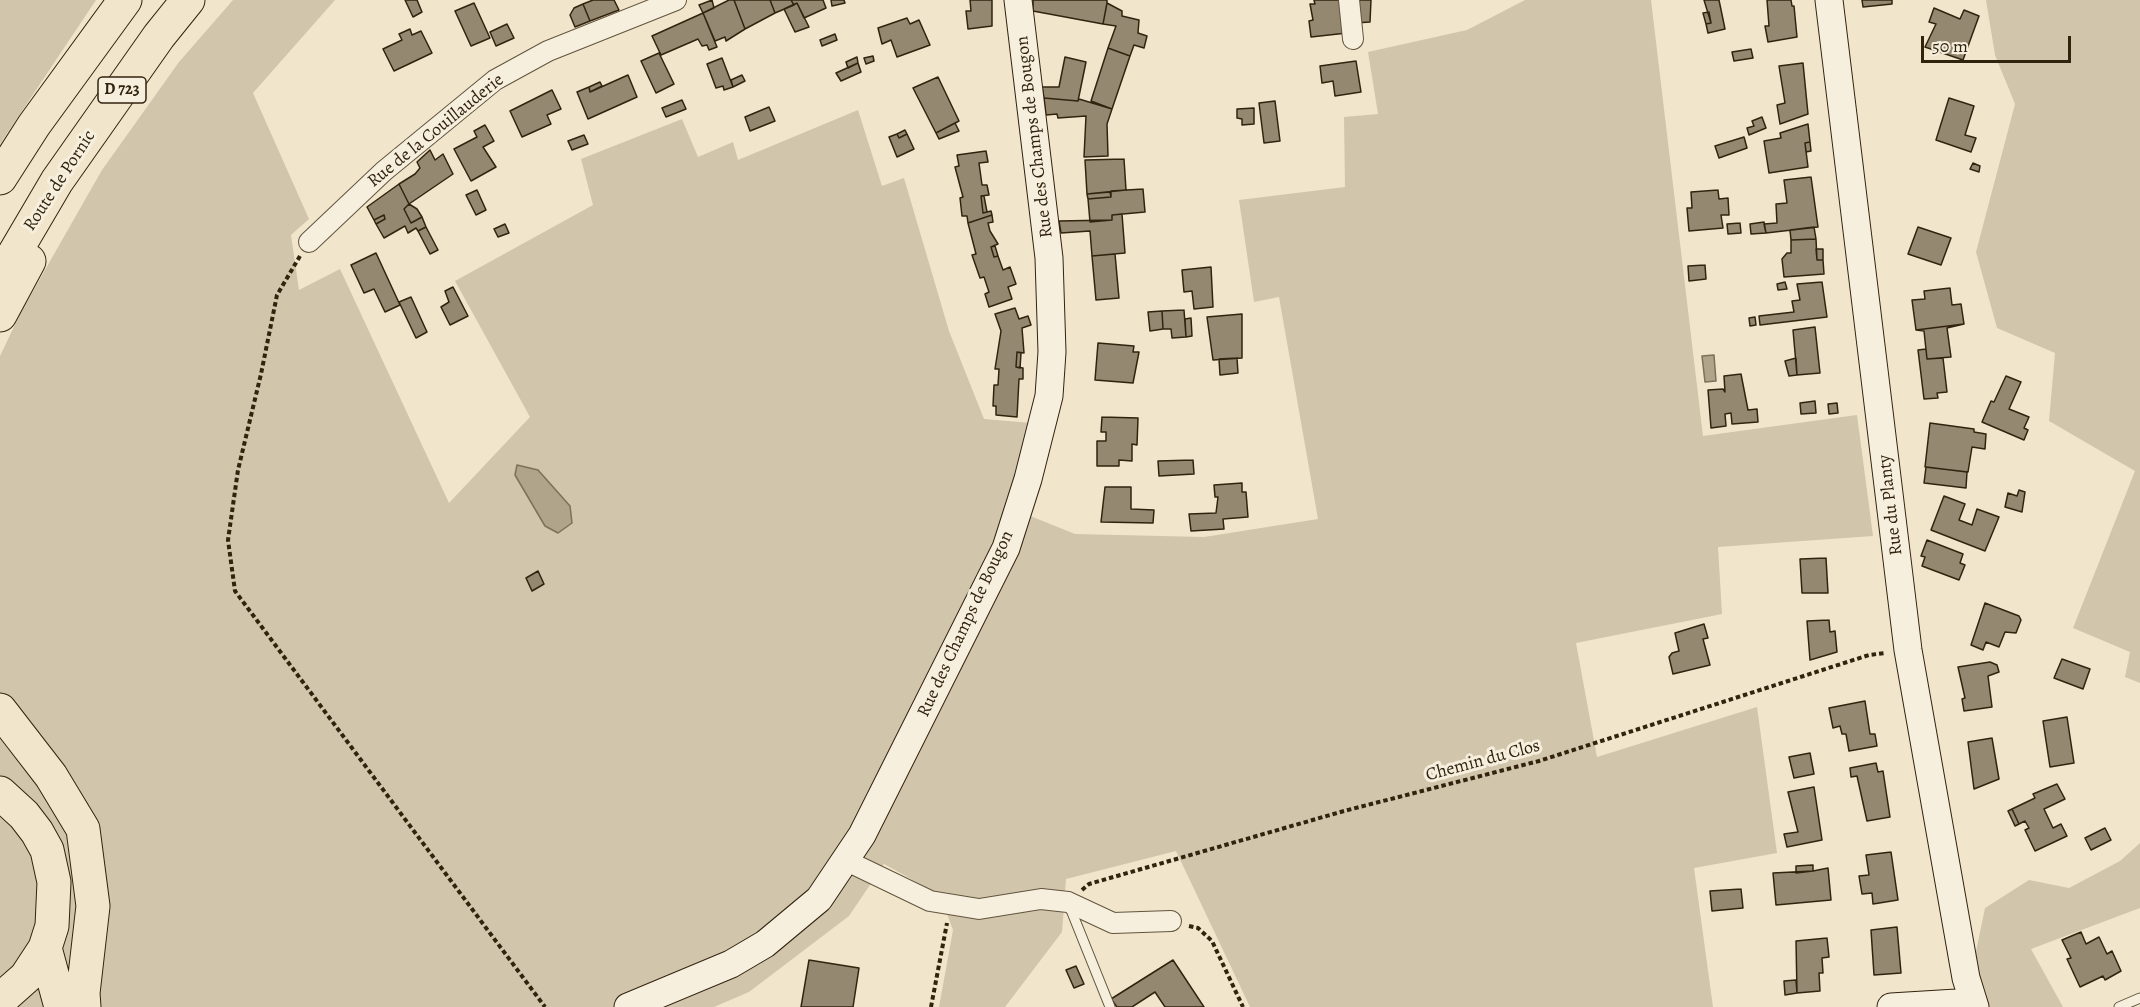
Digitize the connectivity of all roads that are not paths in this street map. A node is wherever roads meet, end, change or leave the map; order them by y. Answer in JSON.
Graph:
{"nodes":[{"id":1,"x":125,"y":0,"type":"edge"},
{"id":2,"x":188,"y":0,"type":"edge"},
{"id":3,"x":676,"y":0,"type":"edge"},
{"id":4,"x":1018,"y":0,"type":"edge"},
{"id":5,"x":1349,"y":0,"type":"edge"},
{"id":6,"x":1829,"y":0,"type":"edge"},
{"id":7,"x":1353,"y":39,"type":"dead end"},
{"id":8,"x":0,"y":178,"type":"edge"},
{"id":9,"x":57,"y":181,"type":"junction"},
{"id":10,"x":309,"y":243,"type":"road end"},
{"id":11,"x":0,"y":278,"type":"edge"},
{"id":12,"x":0,"y":315,"type":"edge"},
{"id":13,"x":0,"y":710,"type":"edge"},
{"id":14,"x":0,"y":793,"type":"edge"},
{"id":15,"x":847,"y":861,"type":"junction"},
{"id":16,"x":1068,"y":902,"type":"junction"},
{"id":17,"x":1171,"y":921,"type":"road end"},
{"id":18,"x":45,"y":948,"type":"junction"},
{"id":19,"x":2140,"y":998,"type":"edge"},
{"id":20,"x":0,"y":1000,"type":"edge"},
{"id":21,"x":1974,"y":1004,"type":"edge"},
{"id":22,"x":61,"y":1007,"type":"edge"},
{"id":23,"x":84,"y":1007,"type":"edge"},
{"id":24,"x":628,"y":1007,"type":"edge"},
{"id":25,"x":1110,"y":1007,"type":"edge"},
{"id":26,"x":1891,"y":1007,"type":"edge"},
{"id":27,"x":2118,"y":1007,"type":"edge"}],
"edges":[{"from":1,"to":8,"type":"highway","number":"D 723"},
{"from":2,"to":9,"type":"highway","name":"Route de Pornic","number":"D 723"},
{"from":3,"to":10,"type":"street","name":"Rue de la Couillauderie"},
{"from":4,"to":15,"type":"street","name":"Rue des Champs de Bougon"},
{"from":5,"to":7,"type":"street"},
{"from":6,"to":21,"type":"street","name":"Rue du Planty"},
{"from":9,"to":11,"type":"highway","name":"Route de Pornic","number":"D 723"},
{"from":9,"to":12,"type":"highway"},
{"from":13,"to":23,"type":"highway"},
{"from":14,"to":18,"type":"highway"},
{"from":15,"to":16,"type":"street"},
{"from":15,"to":24,"type":"street","name":"Rue des Champs de Bougon"},
{"from":16,"to":17,"type":"street"},
{"from":16,"to":25,"type":"lane"},
{"from":18,"to":20,"type":"highway"},
{"from":18,"to":22,"type":"highway"},
{"from":19,"to":27,"type":"lane"},
{"from":21,"to":26,"type":"street"}]}
